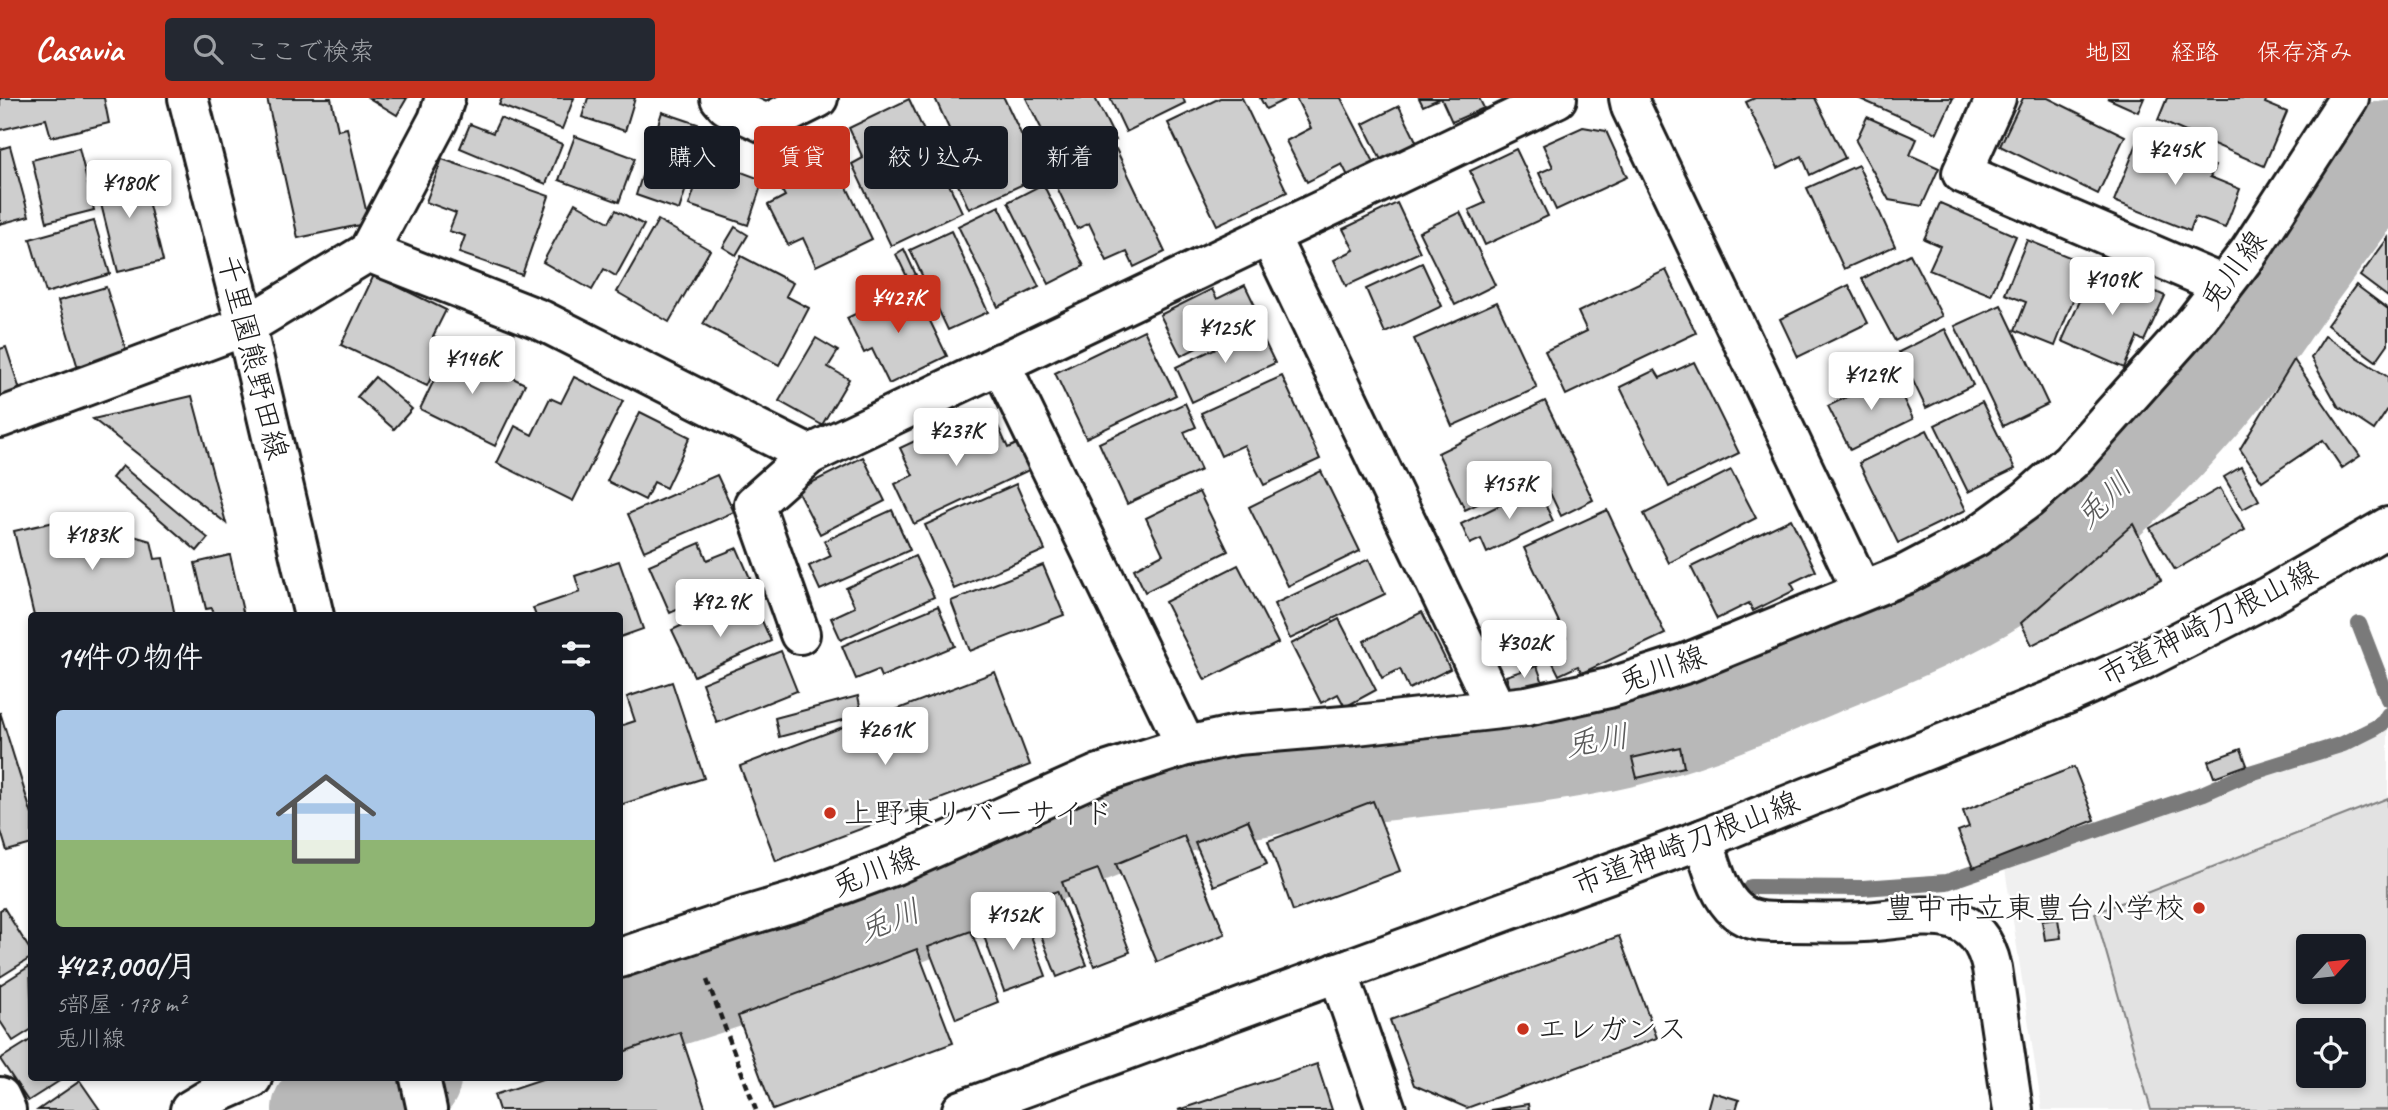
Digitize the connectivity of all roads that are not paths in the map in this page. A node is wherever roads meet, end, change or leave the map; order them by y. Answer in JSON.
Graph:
{"nodes":[{"id":1,"x":188,"y":98,"type":"edge"},
{"id":2,"x":444,"y":98,"type":"edge"},
{"id":3,"x":720,"y":98,"type":"edge"},
{"id":4,"x":818,"y":98,"type":"edge"},
{"id":5,"x":1557,"y":98,"type":"edge"},
{"id":6,"x":1996,"y":98,"type":"edge"},
{"id":7,"x":2349,"y":98,"type":"edge"},
{"id":8,"x":1635,"y":101,"type":"edge"},
{"id":9,"x":1269,"y":234,"type":"junction"},
{"id":10,"x":368,"y":252,"type":"junction"},
{"id":11,"x":2223,"y":285,"type":"junction"},
{"id":12,"x":246,"y":326,"type":"junction"},
{"id":13,"x":1000,"y":363,"type":"junction"},
{"id":14,"x":0,"y":418,"type":"edge"},
{"id":15,"x":810,"y":455,"type":"junction"},
{"id":16,"x":2388,"y":527,"type":"edge"},
{"id":17,"x":1862,"y":591,"type":"junction"},
{"id":18,"x":313,"y":612,"type":"edge"},
{"id":19,"x":800,"y":634,"type":"dead end"},
{"id":20,"x":1496,"y":709,"type":"junction"},
{"id":21,"x":1186,"y":746,"type":"junction"},
{"id":22,"x":1703,"y":839,"type":"junction"},
{"id":23,"x":623,"y":957,"type":"edge"},
{"id":24,"x":1338,"y":972,"type":"junction"},
{"id":25,"x":245,"y":1081,"type":"edge"},
{"id":26,"x":0,"y":1097,"type":"edge"},
{"id":27,"x":6,"y":1110,"type":"edge"},
{"id":28,"x":190,"y":1110,"type":"edge"},
{"id":29,"x":962,"y":1110,"type":"edge"},
{"id":30,"x":1386,"y":1110,"type":"edge"},
{"id":31,"x":2013,"y":1110,"type":"edge"}],
"edges":[{"from":1,"to":12,"type":"street","name":"千里園熊野田線"},
{"from":2,"to":10,"type":"street"},
{"from":3,"to":4,"type":"street"},
{"from":5,"to":9,"type":"street"},
{"from":6,"to":11,"type":"street"},
{"from":7,"to":11,"type":"street","name":"兎川線"},
{"from":8,"to":17,"type":"street"},
{"from":9,"to":13,"type":"street"},
{"from":9,"to":20,"type":"street"},
{"from":10,"to":12,"type":"street"},
{"from":10,"to":15,"type":"street"},
{"from":11,"to":17,"type":"street","name":"兎川線"},
{"from":12,"to":14,"type":"street"},
{"from":12,"to":18,"type":"street","name":"千里園熊野田線"},
{"from":13,"to":15,"type":"street"},
{"from":13,"to":21,"type":"street"},
{"from":15,"to":19,"type":"street"},
{"from":16,"to":22,"type":"street","name":"市道神崎刀根山線"},
{"from":17,"to":20,"type":"street","name":"兎川線"},
{"from":20,"to":21,"type":"street","name":"兎川線"},
{"from":21,"to":23,"type":"street","name":"兎川線"},
{"from":22,"to":24,"type":"street","name":"市道神崎刀根山線"},
{"from":22,"to":31,"type":"street"},
{"from":24,"to":29,"type":"street","name":"市道神崎刀根山線"},
{"from":24,"to":30,"type":"street"},
{"from":25,"to":28,"type":"street"},
{"from":26,"to":27,"type":"street"}]}
